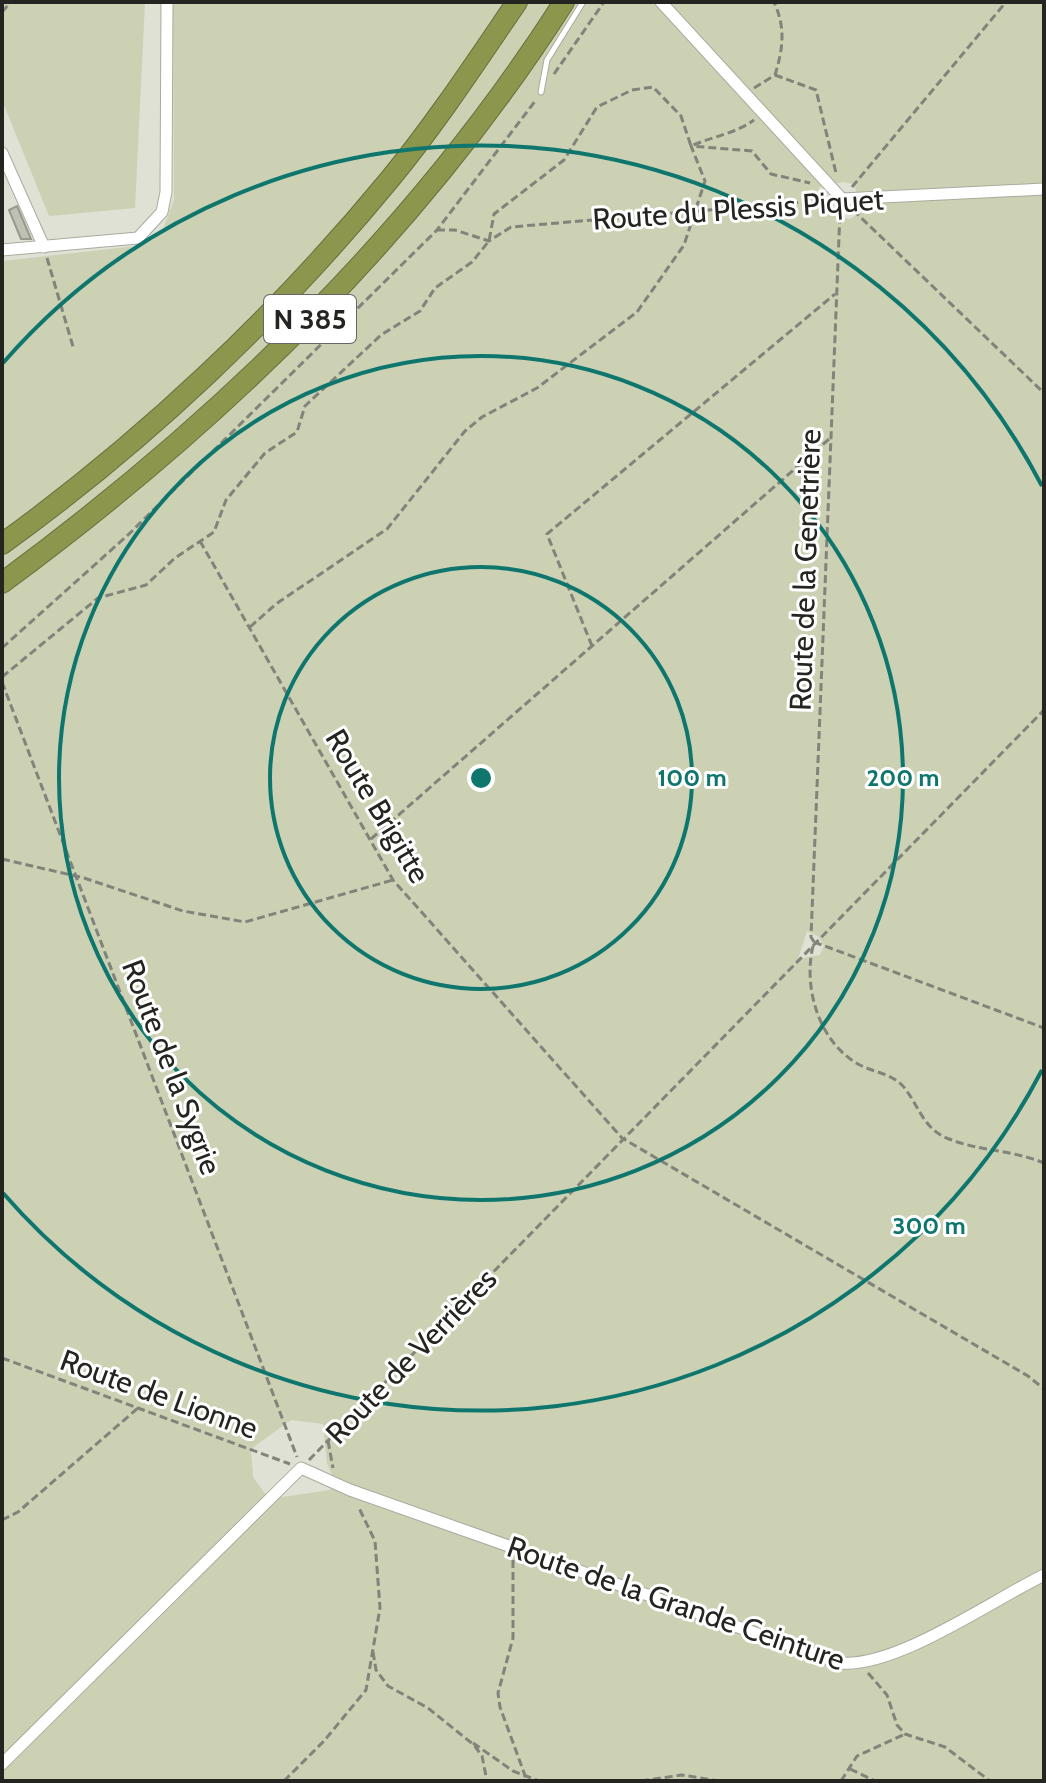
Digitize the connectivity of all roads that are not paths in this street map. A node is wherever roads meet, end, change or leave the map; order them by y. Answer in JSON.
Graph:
{"nodes":[{"id":1,"x":167,"y":2,"type":"edge"},
{"id":2,"x":517,"y":2,"type":"edge"},
{"id":3,"x":564,"y":2,"type":"edge"},
{"id":4,"x":583,"y":2,"type":"edge"},
{"id":5,"x":661,"y":2,"type":"edge"},
{"id":6,"x":541,"y":92,"type":"road end"},
{"id":7,"x":2,"y":153,"type":"edge"},
{"id":8,"x":1044,"y":189,"type":"edge"},
{"id":9,"x":44,"y":247,"type":"junction"},
{"id":10,"x":2,"y":250,"type":"edge"},
{"id":11,"x":2,"y":544,"type":"edge"},
{"id":12,"x":2,"y":583,"type":"edge"},
{"id":13,"x":301,"y":1468,"type":"joint"},
{"id":14,"x":1044,"y":1575,"type":"edge"},
{"id":15,"x":2,"y":1764,"type":"edge"}],
"edges":[{"from":1,"to":9,"type":"street"},
{"from":2,"to":11,"type":"highway","number":"N 385"},
{"from":3,"to":12,"type":"highway","number":"N 385"},
{"from":4,"to":6,"type":"lane"},
{"from":5,"to":8,"type":"street","name":"Route du Plessis Piquet"},
{"from":7,"to":9,"type":"street"},
{"from":9,"to":10,"type":"street"},
{"from":13,"to":14,"type":"street","name":"Route de la Grande Ceinture"},
{"from":13,"to":15,"type":"street","name":"Route de Verrières"}]}
